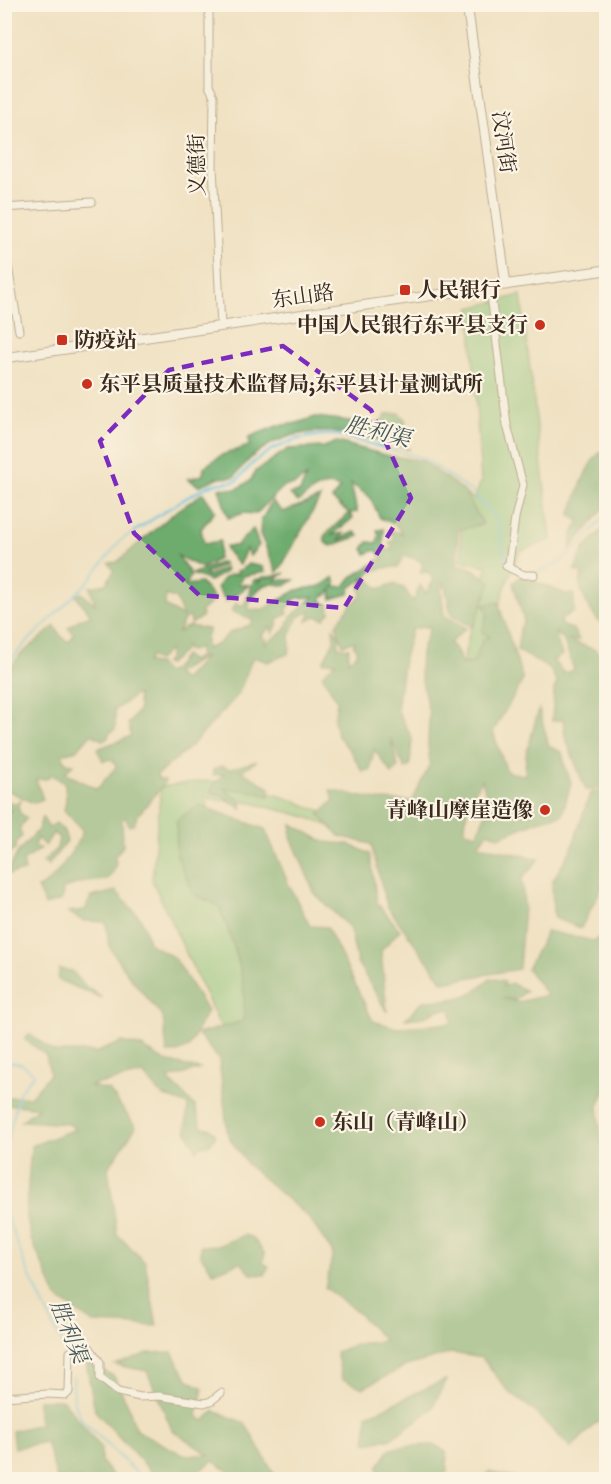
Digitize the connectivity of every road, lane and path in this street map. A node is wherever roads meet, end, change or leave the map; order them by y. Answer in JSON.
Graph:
{"nodes":[{"id":1,"x":209,"y":4,"type":"edge"},
{"id":2,"x":467,"y":4,"type":"edge"},
{"id":3,"x":92,"y":202,"type":"dead end"},
{"id":4,"x":4,"y":208,"type":"edge"},
{"id":5,"x":4,"y":243,"type":"edge"},
{"id":6,"x":606,"y":270,"type":"edge"},
{"id":7,"x":506,"y":285,"type":"junction"},
{"id":8,"x":490,"y":287,"type":"junction"},
{"id":9,"x":221,"y":326,"type":"junction"},
{"id":10,"x":19,"y":331,"type":"dead end"},
{"id":11,"x":4,"y":358,"type":"edge"},
{"id":12,"x":534,"y":575,"type":"dead end"},
{"id":13,"x":221,"y":1393,"type":"dead end"},
{"id":14,"x":4,"y":1397,"type":"edge"}],
"edges":[{"from":1,"to":9,"type":"street","name":"义德街"},
{"from":2,"to":7,"type":"street","name":"汶河街"},
{"from":3,"to":4,"type":"street"},
{"from":5,"to":10,"type":"street"},
{"from":6,"to":7,"type":"street","name":"东山路"},
{"from":7,"to":8,"type":"street","name":"东山路"},
{"from":8,"to":9,"type":"street","name":"东山路"},
{"from":8,"to":12,"type":"street"},
{"from":9,"to":11,"type":"street","name":"东山路"},
{"from":13,"to":14,"type":"street"}]}
